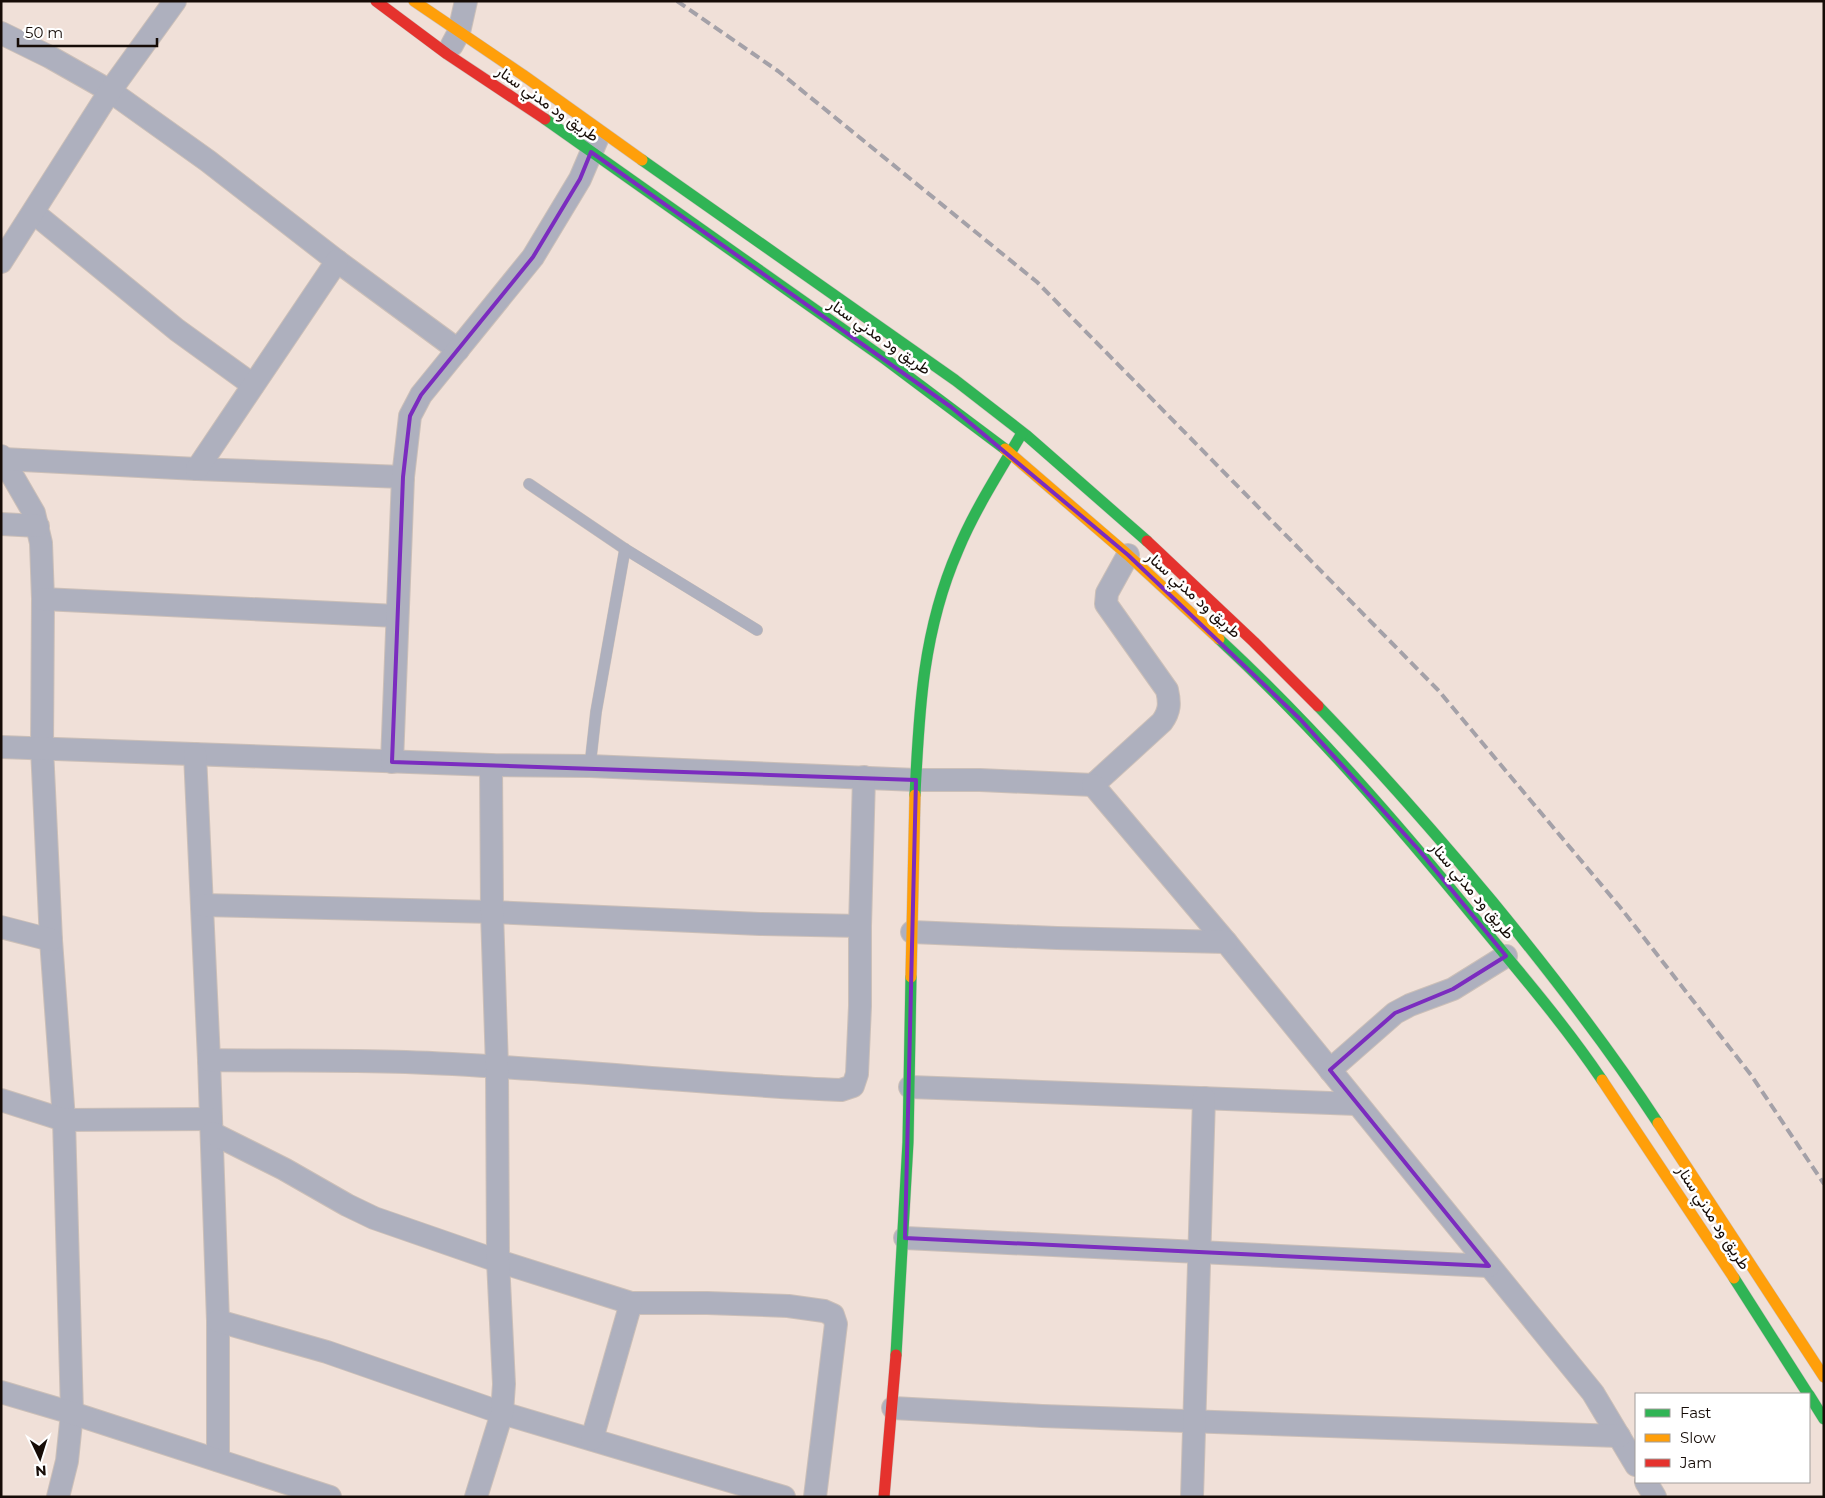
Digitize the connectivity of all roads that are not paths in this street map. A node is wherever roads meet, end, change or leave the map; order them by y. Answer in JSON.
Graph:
{"nodes":[{"id":1,"x":175,"y":1,"type":"edge"},
{"id":2,"x":376,"y":1,"type":"edge"},
{"id":3,"x":414,"y":1,"type":"edge"},
{"id":4,"x":466,"y":1,"type":"edge"},
{"id":5,"x":459,"y":32,"type":"junction"},
{"id":6,"x":1,"y":33,"type":"edge"},
{"id":7,"x":447,"y":54,"type":"junction"},
{"id":8,"x":110,"y":91,"type":"junction"},
{"id":9,"x":601,"y":131,"type":"junction"},
{"id":10,"x":591,"y":152,"type":"junction"},
{"id":11,"x":34,"y":214,"type":"junction"},
{"id":12,"x":337,"y":261,"type":"junction"},
{"id":13,"x":1,"y":262,"type":"edge"},
{"id":14,"x":458,"y":350,"type":"junction"},
{"id":15,"x":253,"y":385,"type":"junction"},
{"id":16,"x":1022,"y":432,"type":"junction"},
{"id":17,"x":1010,"y":454,"type":"junction"},
{"id":18,"x":2,"y":457,"type":"edge"},
{"id":19,"x":197,"y":469,"type":"junction"},
{"id":20,"x":403,"y":477,"type":"junction"},
{"id":21,"x":529,"y":484,"type":"dead end"},
{"id":22,"x":1,"y":524,"type":"edge"},
{"id":23,"x":38,"y":526,"type":"junction"},
{"id":24,"x":625,"y":548,"type":"junction"},
{"id":25,"x":1128,"y":554,"type":"junction"},
{"id":26,"x":43,"y":599,"type":"junction"},
{"id":27,"x":397,"y":616,"type":"junction"},
{"id":28,"x":757,"y":630,"type":"dead end"},
{"id":29,"x":1,"y":747,"type":"edge"},
{"id":30,"x":42,"y":748,"type":"junction"},
{"id":31,"x":195,"y":754,"type":"junction"},
{"id":32,"x":392,"y":762,"type":"junction"},
{"id":33,"x":490,"y":765,"type":"junction"},
{"id":34,"x":590,"y":766,"type":"junction"},
{"id":35,"x":864,"y":777,"type":"junction"},
{"id":36,"x":916,"y":780,"type":"junction"},
{"id":37,"x":1093,"y":785,"type":"junction"},
{"id":38,"x":202,"y":905,"type":"junction"},
{"id":39,"x":492,"y":912,"type":"junction"},
{"id":40,"x":1,"y":926,"type":"edge"},
{"id":41,"x":860,"y":926,"type":"junction"},
{"id":42,"x":912,"y":932,"type":"junction"},
{"id":43,"x":52,"y":940,"type":"junction"},
{"id":44,"x":1226,"y":942,"type":"junction"},
{"id":45,"x":1506,"y":956,"type":"junction"},
{"id":46,"x":210,"y":1060,"type":"junction"},
{"id":47,"x":497,"y":1067,"type":"junction"},
{"id":48,"x":1330,"y":1070,"type":"junction"},
{"id":49,"x":910,"y":1087,"type":"junction"},
{"id":50,"x":1204,"y":1098,"type":"junction"},
{"id":51,"x":1,"y":1100,"type":"edge"},
{"id":52,"x":1357,"y":1104,"type":"junction"},
{"id":53,"x":64,"y":1120,"type":"junction"},
{"id":54,"x":211,"y":1126,"type":"junction"},
{"id":55,"x":905,"y":1238,"type":"junction"},
{"id":56,"x":1199,"y":1252,"type":"junction"},
{"id":57,"x":498,"y":1261,"type":"junction"},
{"id":58,"x":1489,"y":1266,"type":"junction"},
{"id":59,"x":631,"y":1303,"type":"junction"},
{"id":60,"x":218,"y":1321,"type":"junction"},
{"id":61,"x":1824,"y":1377,"type":"edge"},
{"id":62,"x":1,"y":1392,"type":"edge"},
{"id":63,"x":1807,"y":1393,"type":"edge"},
{"id":64,"x":1810,"y":1398,"type":"edge"},
{"id":65,"x":893,"y":1408,"type":"junction"},
{"id":66,"x":72,"y":1413,"type":"junction"},
{"id":67,"x":502,"y":1413,"type":"junction"},
{"id":68,"x":1824,"y":1419,"type":"edge"},
{"id":69,"x":1194,"y":1421,"type":"junction"},
{"id":70,"x":1619,"y":1436,"type":"junction"},
{"id":71,"x":592,"y":1439,"type":"junction"},
{"id":72,"x":218,"y":1460,"type":"junction"},
{"id":73,"x":1635,"y":1463,"type":"edge"},
{"id":74,"x":1647,"y":1483,"type":"edge"},
{"id":75,"x":58,"y":1497,"type":"edge"},
{"id":76,"x":330,"y":1497,"type":"edge"},
{"id":77,"x":476,"y":1497,"type":"edge"},
{"id":78,"x":784,"y":1497,"type":"edge"},
{"id":79,"x":815,"y":1497,"type":"edge"},
{"id":80,"x":884,"y":1497,"type":"edge"},
{"id":81,"x":1192,"y":1497,"type":"edge"},
{"id":82,"x":1655,"y":1497,"type":"edge"}],
"edges":[{"from":1,"to":8,"type":"street"},
{"from":2,"to":7,"type":"main road","name":"طريق ود مدني سنار"},
{"from":3,"to":5,"type":"main road","name":"طريق ود مدني سنار"},
{"from":4,"to":5,"type":"street"},
{"from":5,"to":7,"type":"street"},
{"from":5,"to":9,"type":"main road","name":"طريق ود مدني سنار"},
{"from":6,"to":8,"type":"street"},
{"from":7,"to":10,"type":"main road","name":"طريق ود مدني سنار"},
{"from":8,"to":11,"type":"street"},
{"from":8,"to":12,"type":"street"},
{"from":9,"to":10,"type":"street"},
{"from":9,"to":16,"type":"main road","name":"طريق ود مدني سنار"},
{"from":10,"to":14,"type":"street"},
{"from":10,"to":17,"type":"main road","name":"طريق ود مدني سنار"},
{"from":11,"to":13,"type":"street"},
{"from":11,"to":15,"type":"street"},
{"from":12,"to":14,"type":"street"},
{"from":12,"to":15,"type":"street"},
{"from":14,"to":20,"type":"street"},
{"from":15,"to":19,"type":"street"},
{"from":16,"to":17,"type":"main road"},
{"from":16,"to":61,"type":"main road","name":"طريق ود مدني سنار"},
{"from":17,"to":25,"type":"main road","name":"طريق ود مدني سنار"},
{"from":17,"to":36,"type":"main road"},
{"from":18,"to":19,"type":"street"},
{"from":18,"to":23,"type":"street"},
{"from":19,"to":20,"type":"street"},
{"from":20,"to":27,"type":"street"},
{"from":21,"to":24,"type":"lane"},
{"from":22,"to":23,"type":"street"},
{"from":23,"to":26,"type":"street"},
{"from":24,"to":28,"type":"lane"},
{"from":24,"to":34,"type":"lane"},
{"from":25,"to":37,"type":"street"},
{"from":25,"to":45,"type":"main road","name":"طريق ود مدني سنار"},
{"from":26,"to":27,"type":"street"},
{"from":26,"to":30,"type":"street"},
{"from":27,"to":32,"type":"street"},
{"from":29,"to":30,"type":"street"},
{"from":30,"to":31,"type":"street"},
{"from":30,"to":43,"type":"street"},
{"from":31,"to":32,"type":"street"},
{"from":31,"to":38,"type":"street"},
{"from":32,"to":33,"type":"street"},
{"from":33,"to":34,"type":"street"},
{"from":33,"to":39,"type":"street"},
{"from":34,"to":35,"type":"street"},
{"from":35,"to":36,"type":"street"},
{"from":35,"to":41,"type":"street"},
{"from":36,"to":37,"type":"street"},
{"from":36,"to":42,"type":"main road"},
{"from":37,"to":44,"type":"street"},
{"from":38,"to":39,"type":"street"},
{"from":38,"to":46,"type":"street"},
{"from":39,"to":41,"type":"street"},
{"from":39,"to":47,"type":"street"},
{"from":40,"to":43,"type":"street"},
{"from":41,"to":47,"type":"street"},
{"from":42,"to":44,"type":"street"},
{"from":42,"to":49,"type":"main road"},
{"from":43,"to":53,"type":"street"},
{"from":44,"to":48,"type":"street"},
{"from":45,"to":48,"type":"street"},
{"from":45,"to":63,"type":"main road","name":"طريق ود مدني سنار"},
{"from":46,"to":47,"type":"street"},
{"from":46,"to":54,"type":"street"},
{"from":47,"to":57,"type":"street"},
{"from":48,"to":52,"type":"street"},
{"from":49,"to":50,"type":"street"},
{"from":49,"to":55,"type":"main road"},
{"from":50,"to":52,"type":"street"},
{"from":50,"to":56,"type":"street"},
{"from":51,"to":53,"type":"street"},
{"from":52,"to":58,"type":"street"},
{"from":53,"to":54,"type":"street"},
{"from":53,"to":66,"type":"street"},
{"from":54,"to":57,"type":"street"},
{"from":54,"to":60,"type":"street"},
{"from":55,"to":56,"type":"street"},
{"from":55,"to":65,"type":"main road"},
{"from":56,"to":58,"type":"street"},
{"from":56,"to":69,"type":"street"},
{"from":57,"to":59,"type":"street"},
{"from":57,"to":67,"type":"street"},
{"from":58,"to":70,"type":"street"},
{"from":59,"to":71,"type":"street"},
{"from":59,"to":79,"type":"street"},
{"from":60,"to":67,"type":"street"},
{"from":60,"to":72,"type":"street"},
{"from":62,"to":66,"type":"street"},
{"from":64,"to":68,"type":"main road","name":"طريق ود مدني سنار"},
{"from":65,"to":69,"type":"street"},
{"from":65,"to":80,"type":"main road"},
{"from":66,"to":72,"type":"street"},
{"from":66,"to":75,"type":"street"},
{"from":67,"to":71,"type":"street"},
{"from":67,"to":77,"type":"street"},
{"from":69,"to":70,"type":"street"},
{"from":69,"to":81,"type":"street"},
{"from":70,"to":73,"type":"street"},
{"from":71,"to":78,"type":"street"},
{"from":72,"to":76,"type":"street"},
{"from":74,"to":82,"type":"street"}]}
